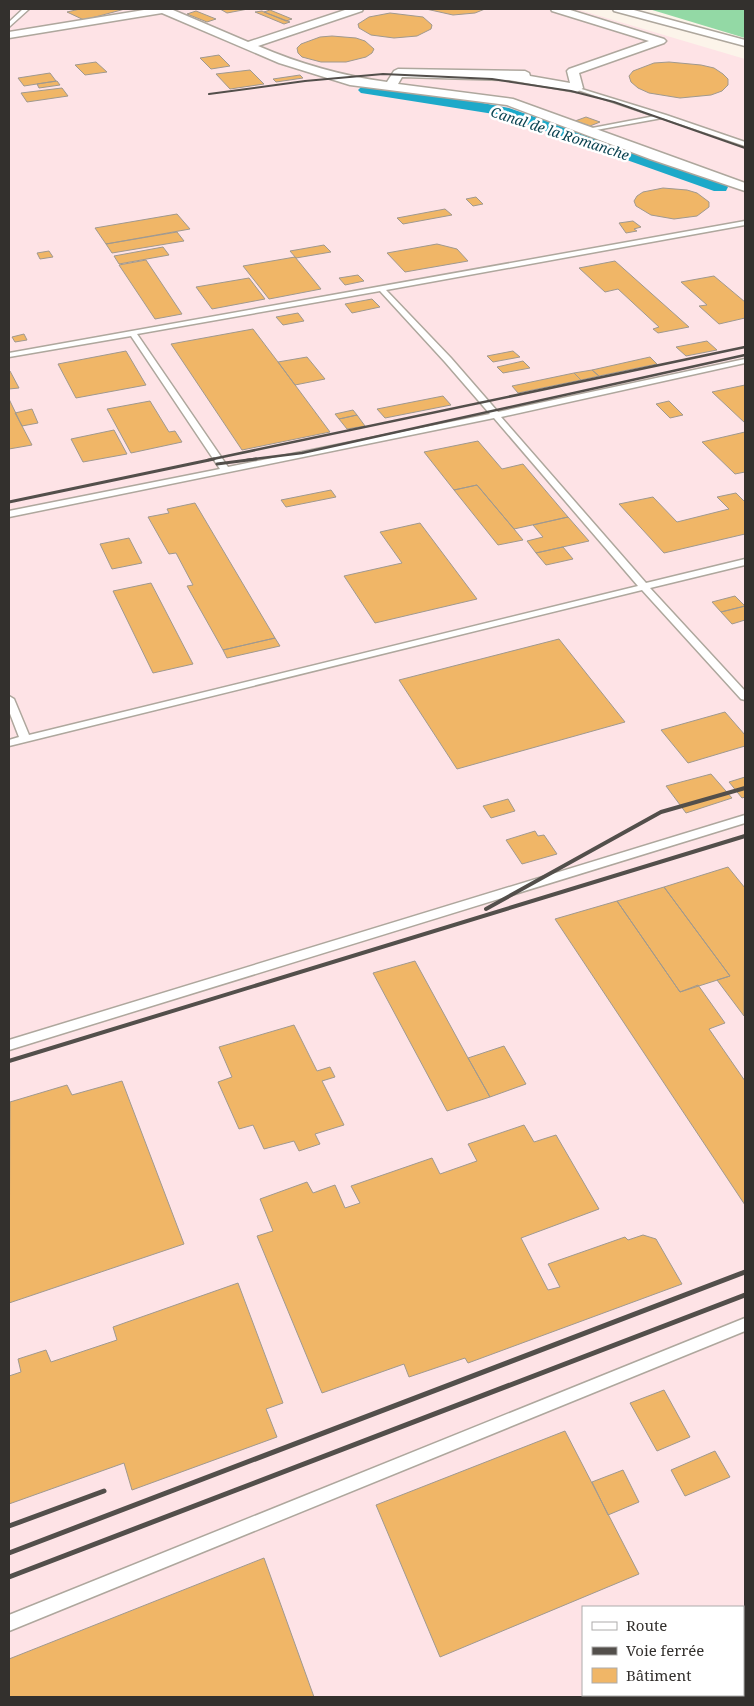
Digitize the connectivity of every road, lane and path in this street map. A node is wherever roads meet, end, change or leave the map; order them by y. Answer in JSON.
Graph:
{"nodes":[{"id":1,"x":26,"y":9,"type":"edge"},
{"id":2,"x":164,"y":9,"type":"edge"},
{"id":3,"x":358,"y":9,"type":"edge"},
{"id":4,"x":556,"y":9,"type":"edge"},
{"id":5,"x":618,"y":9,"type":"edge"},
{"id":6,"x":9,"y":25,"type":"edge"},
{"id":7,"x":9,"y":35,"type":"edge"},
{"id":8,"x":745,"y":43,"type":"edge"},
{"id":9,"x":248,"y":46,"type":"junction"},
{"id":10,"x":564,"y":71,"type":"junction"},
{"id":11,"x":509,"y":76,"type":"junction"},
{"id":12,"x":390,"y":86,"type":"junction"},
{"id":13,"x":577,"y":88,"type":"junction"},
{"id":14,"x":664,"y":116,"type":"junction"},
{"id":15,"x":587,"y":131,"type":"junction"},
{"id":16,"x":745,"y":144,"type":"edge"},
{"id":17,"x":745,"y":187,"type":"edge"},
{"id":18,"x":745,"y":223,"type":"edge"},
{"id":19,"x":381,"y":288,"type":"junction"},
{"id":20,"x":132,"y":332,"type":"junction"},
{"id":21,"x":9,"y":354,"type":"edge"},
{"id":22,"x":745,"y":361,"type":"edge"},
{"id":23,"x":497,"y":415,"type":"junction"},
{"id":24,"x":226,"y":471,"type":"junction"},
{"id":25,"x":9,"y":514,"type":"edge"},
{"id":26,"x":745,"y":562,"type":"edge"},
{"id":27,"x":644,"y":587,"type":"junction"},
{"id":28,"x":745,"y":698,"type":"edge"},
{"id":29,"x":9,"y":699,"type":"edge"},
{"id":30,"x":25,"y":739,"type":"junction"},
{"id":31,"x":9,"y":743,"type":"edge"},
{"id":32,"x":745,"y":819,"type":"edge"},
{"id":33,"x":9,"y":1045,"type":"edge"},
{"id":34,"x":745,"y":1324,"type":"edge"},
{"id":35,"x":9,"y":1623,"type":"edge"}],
"edges":[{"from":1,"to":6,"type":"lane"},
{"from":2,"to":7,"type":"street"},
{"from":2,"to":9,"type":"street"},
{"from":3,"to":9,"type":"street"},
{"from":4,"to":10,"type":"street"},
{"from":5,"to":8,"type":"street"},
{"from":9,"to":12,"type":"street"},
{"from":10,"to":11,"type":"street"},
{"from":10,"to":13,"type":"street"},
{"from":11,"to":12,"type":"street"},
{"from":11,"to":13,"type":"street"},
{"from":12,"to":15,"type":"street"},
{"from":13,"to":14,"type":"lane"},
{"from":14,"to":15,"type":"lane"},
{"from":14,"to":16,"type":"lane"},
{"from":15,"to":17,"type":"street"},
{"from":18,"to":19,"type":"lane"},
{"from":19,"to":20,"type":"lane"},
{"from":19,"to":23,"type":"lane"},
{"from":20,"to":21,"type":"lane"},
{"from":20,"to":24,"type":"lane"},
{"from":22,"to":23,"type":"lane"},
{"from":23,"to":24,"type":"lane"},
{"from":23,"to":27,"type":"lane"},
{"from":24,"to":25,"type":"lane"},
{"from":26,"to":27,"type":"lane"},
{"from":27,"to":28,"type":"lane"},
{"from":27,"to":30,"type":"lane"},
{"from":29,"to":30,"type":"lane"},
{"from":30,"to":31,"type":"lane"},
{"from":32,"to":33,"type":"lane"},
{"from":34,"to":35,"type":"lane"}]}
